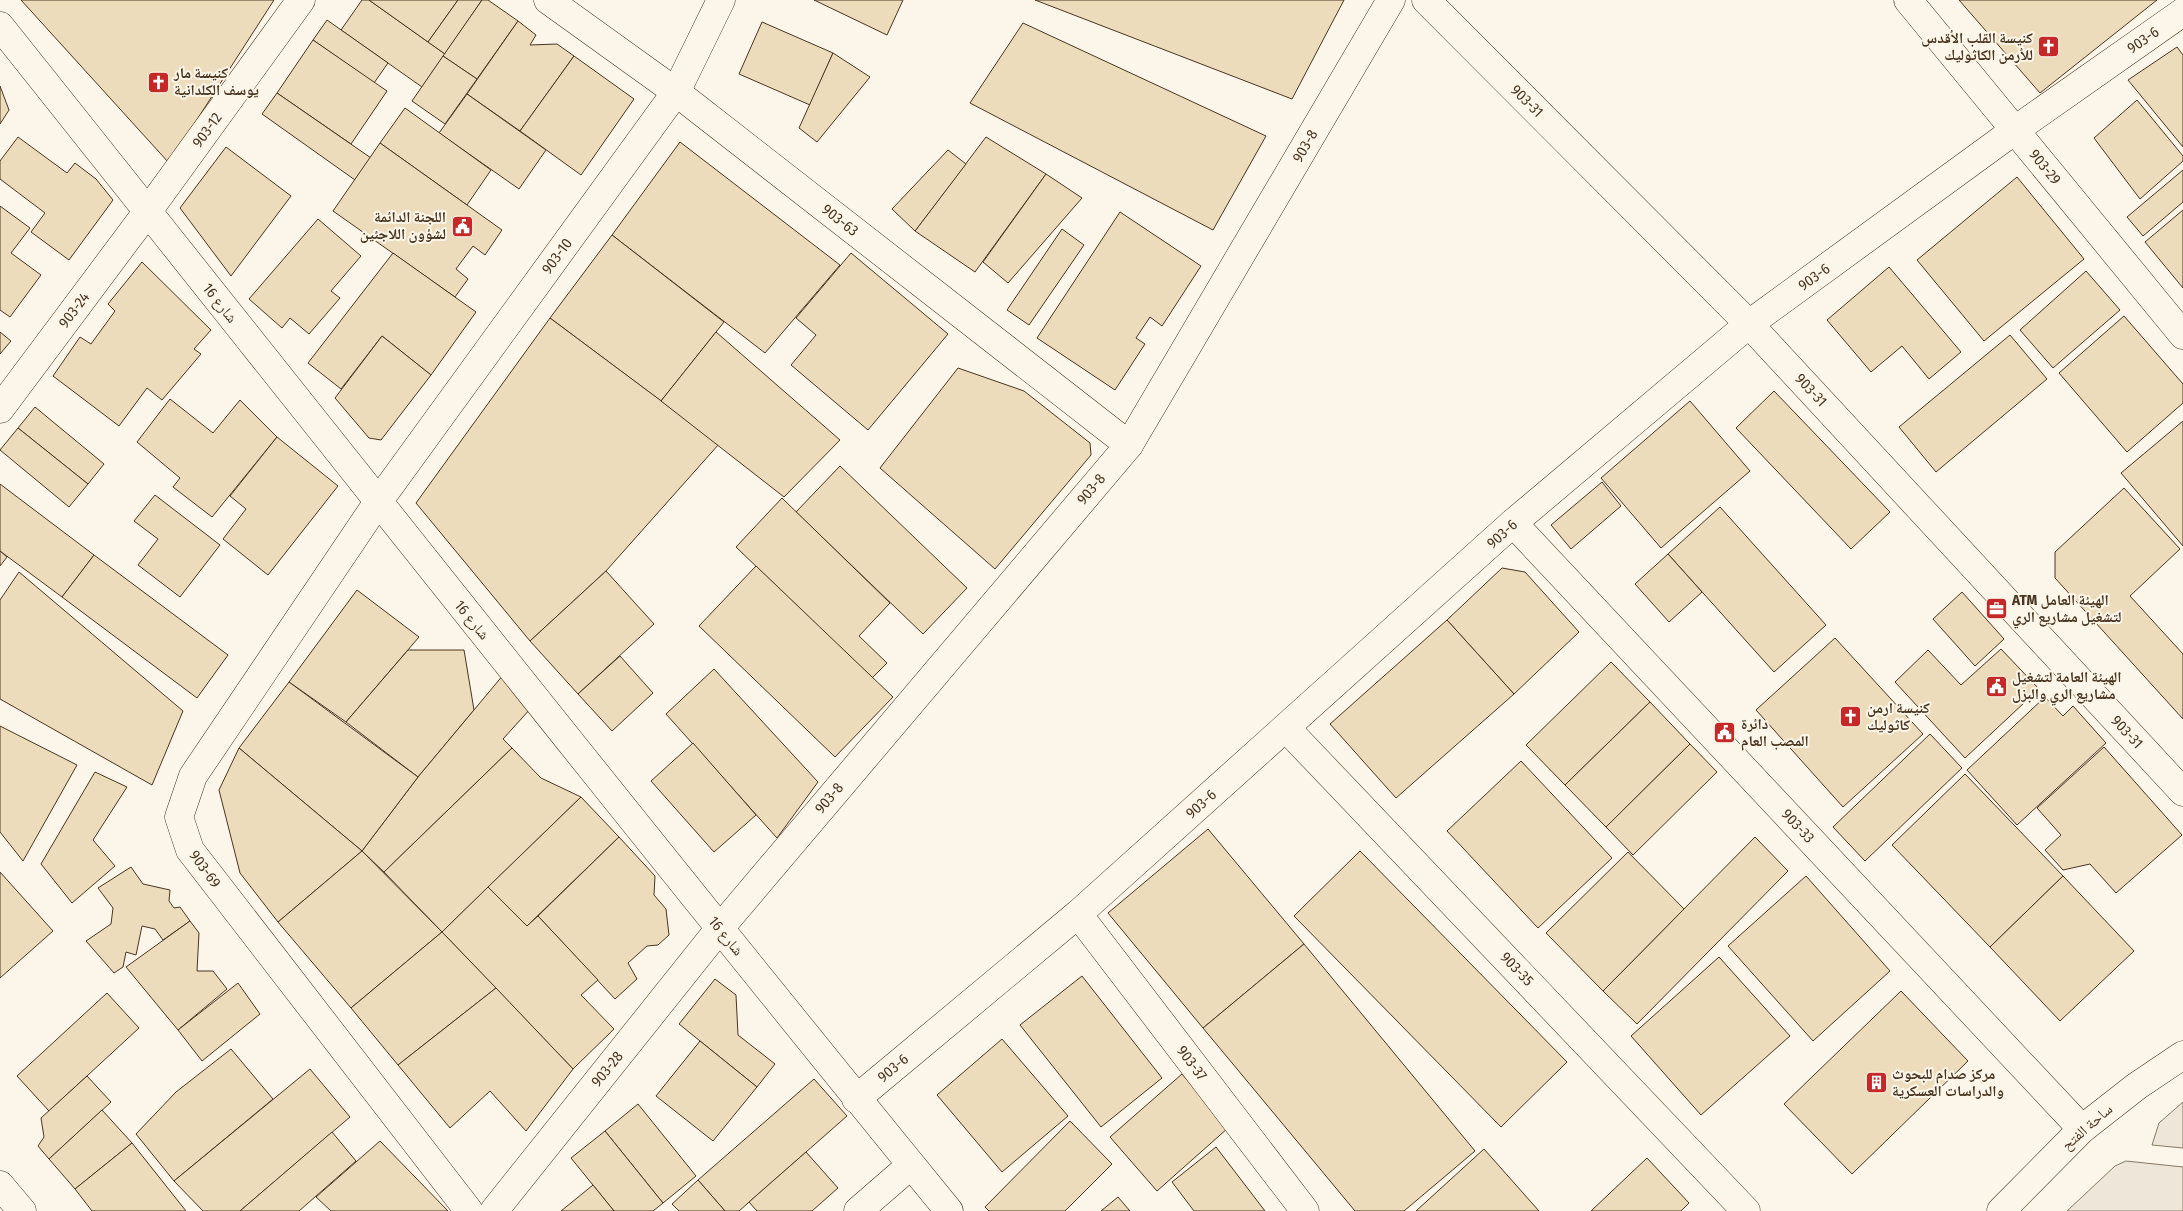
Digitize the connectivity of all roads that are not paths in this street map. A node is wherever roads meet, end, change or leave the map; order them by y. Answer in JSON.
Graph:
{"nodes":[{"id":1,"x":301,"y":0,"type":"edge"},
{"id":2,"x":548,"y":0,"type":"edge"},
{"id":3,"x":721,"y":0,"type":"edge"},
{"id":4,"x":1391,"y":0,"type":"edge"},
{"id":5,"x":1426,"y":0,"type":"edge"},
{"id":6,"x":1908,"y":0,"type":"edge"},
{"id":7,"x":2183,"y":12,"type":"edge"},
{"id":8,"x":0,"y":26,"type":"edge"},
{"id":9,"x":676,"y":92,"type":"junction"},
{"id":10,"x":2015,"y":130,"type":"junction"},
{"id":11,"x":148,"y":212,"type":"junction"},
{"id":12,"x":1749,"y":324,"type":"junction"},
{"id":13,"x":2183,"y":335,"type":"edge"},
{"id":14,"x":0,"y":409,"type":"edge"},
{"id":15,"x":1129,"y":445,"type":"junction"},
{"id":16,"x":378,"y":502,"type":"junction"},
{"id":17,"x":1513,"y":523,"type":"junction"},
{"id":18,"x":1286,"y":728,"type":"junction"},
{"id":19,"x":2183,"y":792,"type":"edge"},
{"id":20,"x":1078,"y":914,"type":"junction"},
{"id":21,"x":720,"y":928,"type":"junction"},
{"id":22,"x":2183,"y":1056,"type":"edge"},
{"id":23,"x":856,"y":1099,"type":"junction"},
{"id":24,"x":2082,"y":1129,"type":"junction"},
{"id":25,"x":911,"y":1165,"type":"junction"},
{"id":26,"x":0,"y":1186,"type":"edge"},
{"id":27,"x":22,"y":1211,"type":"edge"},
{"id":28,"x":469,"y":1211,"type":"edge"},
{"id":29,"x":494,"y":1211,"type":"edge"},
{"id":30,"x":858,"y":1211,"type":"edge"},
{"id":31,"x":949,"y":1211,"type":"edge"},
{"id":32,"x":1305,"y":1211,"type":"edge"},
{"id":33,"x":1746,"y":1211,"type":"edge"},
{"id":34,"x":2000,"y":1211,"type":"edge"}],
"edges":[{"from":1,"to":11,"type":"street","name":"903-12"},
{"from":2,"to":9,"type":"street","name":"903-63"},
{"from":3,"to":9,"type":"street","name":"903-10"},
{"from":4,"to":15,"type":"street","name":"903-8"},
{"from":5,"to":12,"type":"street","name":"903-31"},
{"from":6,"to":10,"type":"street","name":"903-29"},
{"from":7,"to":10,"type":"street","name":"903-6"},
{"from":8,"to":11,"type":"street","name":"شارع 16"},
{"from":9,"to":15,"type":"street","name":"903-63"},
{"from":9,"to":16,"type":"street","name":"903-10"},
{"from":10,"to":12,"type":"street","name":"903-6"},
{"from":10,"to":13,"type":"street","name":"903-29"},
{"from":11,"to":14,"type":"street","name":"903-24"},
{"from":11,"to":16,"type":"street","name":"شارع 16"},
{"from":12,"to":17,"type":"street","name":"903-6"},
{"from":12,"to":19,"type":"street","name":"903-31"},
{"from":15,"to":21,"type":"street","name":"903-8"},
{"from":16,"to":21,"type":"street","name":"شارع 16"},
{"from":16,"to":28,"type":"street","name":"903-69"},
{"from":17,"to":18,"type":"street","name":"903-6"},
{"from":17,"to":24,"type":"street","name":"903-33"},
{"from":18,"to":20,"type":"street","name":"903-6"},
{"from":18,"to":33,"type":"street","name":"903-35"},
{"from":20,"to":23,"type":"street","name":"903-6"},
{"from":20,"to":32,"type":"street","name":"903-37"},
{"from":21,"to":23,"type":"street","name":"شارع 16"},
{"from":21,"to":29,"type":"street","name":"903-28"},
{"from":22,"to":24,"type":"street","name":"ساحة الفتح"},
{"from":23,"to":25,"type":"street","name":"شارع 16"},
{"from":24,"to":34,"type":"street","name":"ساحة الفتح"},
{"from":25,"to":30,"type":"street"},
{"from":25,"to":31,"type":"street","name":"شارع 16"},
{"from":26,"to":27,"type":"street"}]}
